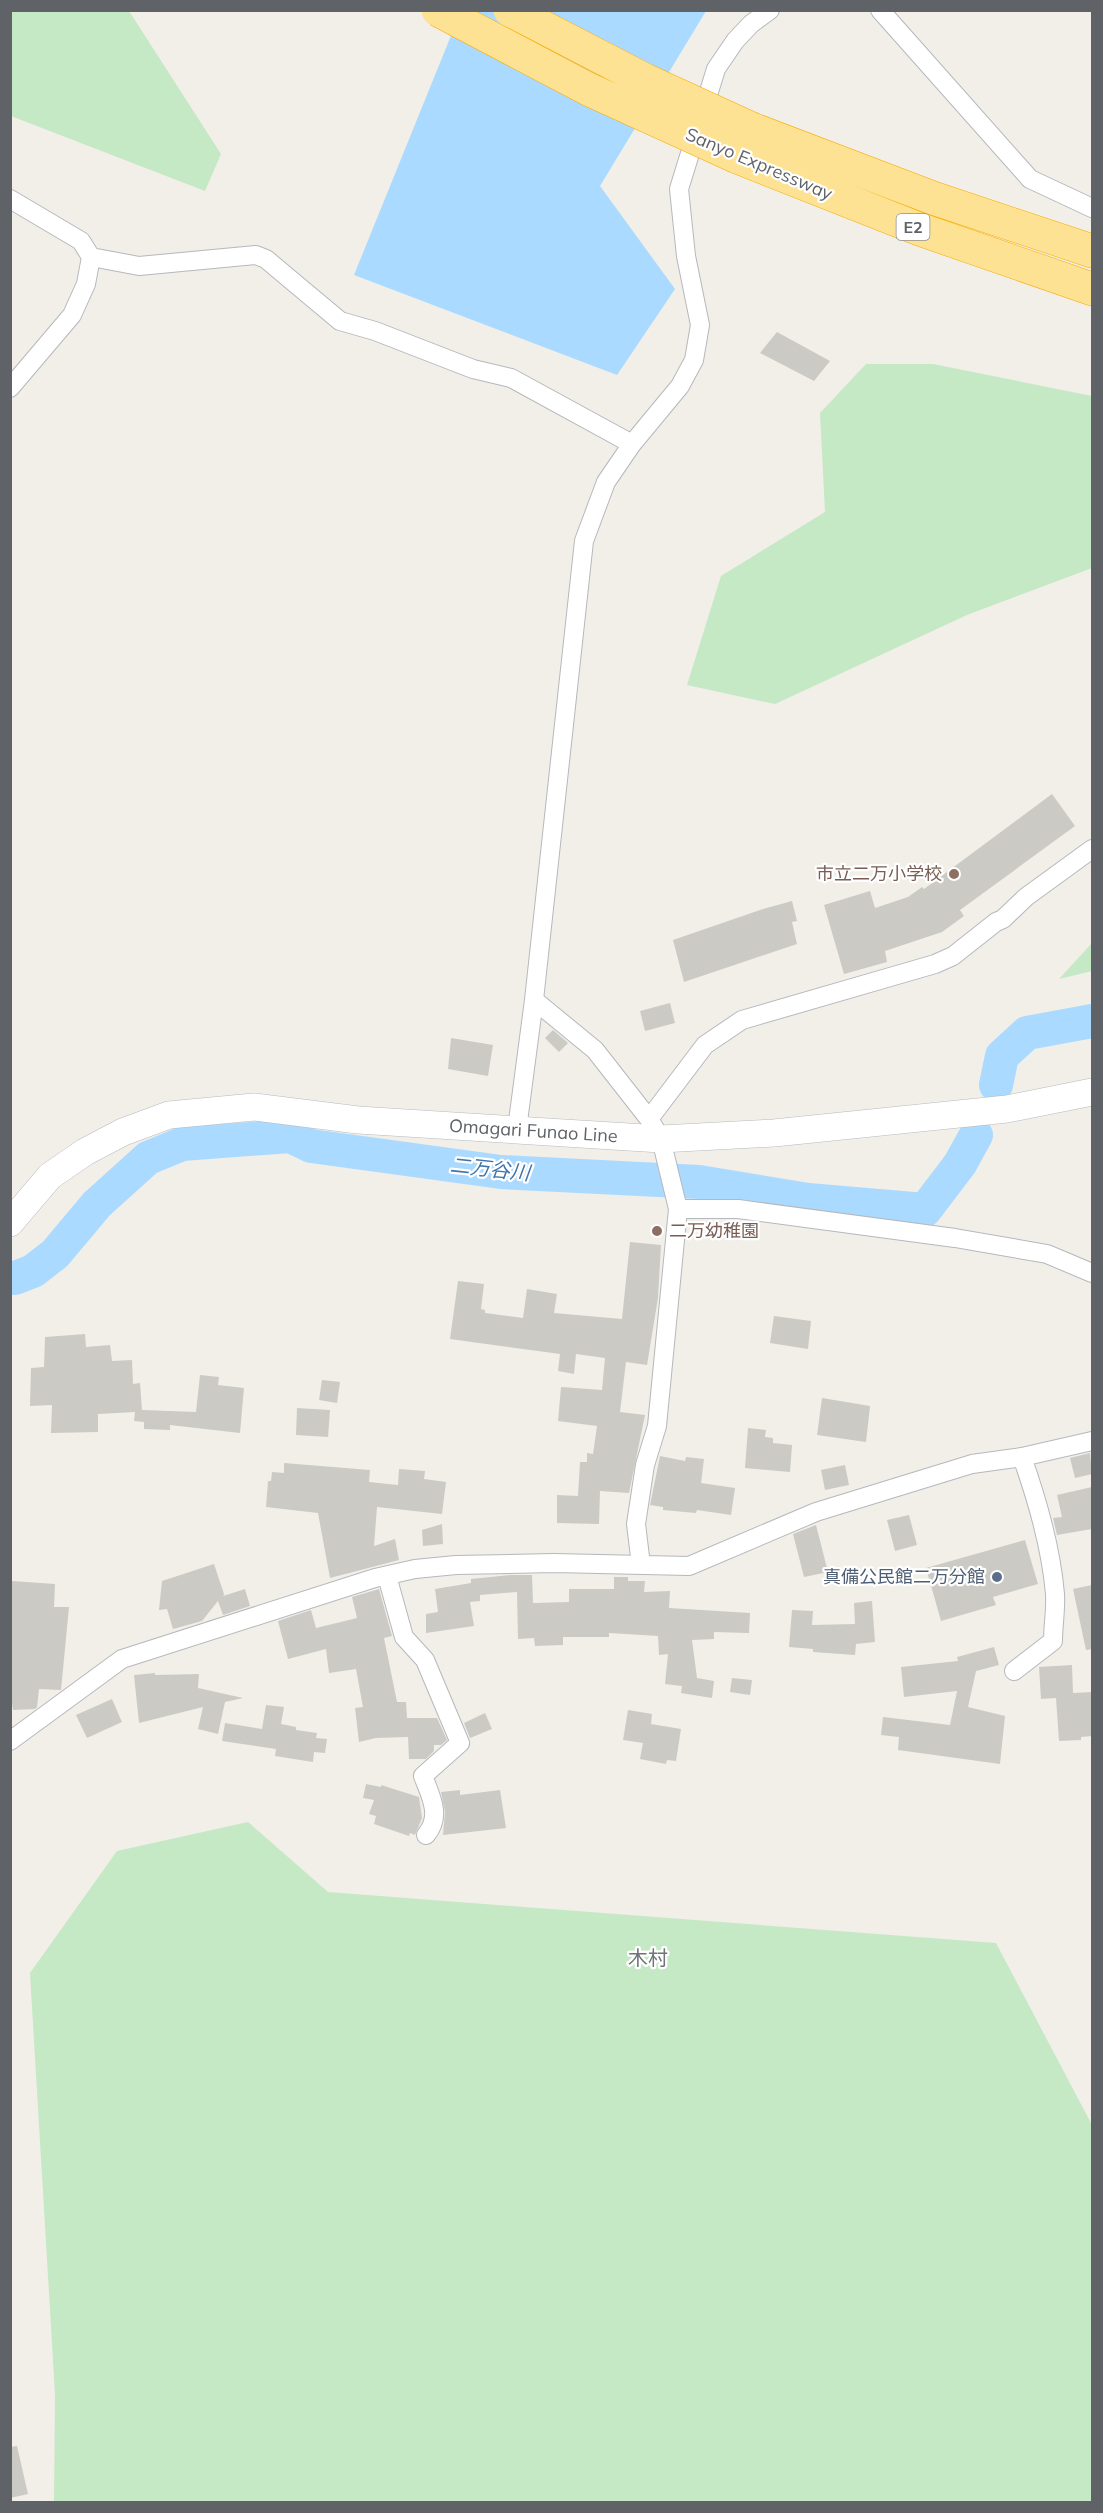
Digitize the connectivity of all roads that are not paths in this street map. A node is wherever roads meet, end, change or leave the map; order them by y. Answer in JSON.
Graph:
{"nodes":[{"id":1,"x":438,"y":10,"type":"edge"},
{"id":2,"x":510,"y":10,"type":"edge"},
{"id":3,"x":770,"y":10,"type":"edge"},
{"id":4,"x":880,"y":10,"type":"edge"},
{"id":5,"x":10,"y":200,"type":"edge"},
{"id":6,"x":1092,"y":208,"type":"edge"},
{"id":7,"x":1092,"y":251,"type":"edge"},
{"id":8,"x":91,"y":257,"type":"junction"},
{"id":9,"x":1092,"y":289,"type":"edge"},
{"id":10,"x":10,"y":388,"type":"edge"},
{"id":11,"x":632,"y":444,"type":"junction"},
{"id":12,"x":1092,"y":849,"type":"edge"},
{"id":13,"x":534,"y":1000,"type":"junction"},
{"id":14,"x":1092,"y":1092,"type":"edge"},
{"id":15,"x":517,"y":1129,"type":"junction"},
{"id":16,"x":655,"y":1129,"type":"junction"},
{"id":17,"x":678,"y":1209,"type":"junction"},
{"id":18,"x":10,"y":1223,"type":"edge"},
{"id":19,"x":1092,"y":1273,"type":"edge"},
{"id":20,"x":1092,"y":1441,"type":"edge"},
{"id":21,"x":1022,"y":1457,"type":"junction"},
{"id":22,"x":641,"y":1565,"type":"junction"},
{"id":23,"x":387,"y":1575,"type":"junction"},
{"id":24,"x":1014,"y":1671,"type":"dead end"},
{"id":25,"x":10,"y":1741,"type":"edge"},
{"id":26,"x":426,"y":1835,"type":"dead end"}],
"edges":[{"from":1,"to":9,"type":"highway","name":"Sanyo Expressway","number":"E2","bridge":true},
{"from":2,"to":7,"type":"highway","name":"Sanyo Expressway","number":"E2","bridge":true},
{"from":3,"to":11,"type":"street"},
{"from":4,"to":6,"type":"street"},
{"from":5,"to":8,"type":"street"},
{"from":8,"to":10,"type":"street"},
{"from":8,"to":11,"type":"street"},
{"from":11,"to":13,"type":"street"},
{"from":12,"to":16,"type":"street"},
{"from":13,"to":15,"type":"street"},
{"from":13,"to":16,"type":"street"},
{"from":14,"to":16,"type":"main road","name":"Omagari Funao Line"},
{"from":15,"to":16,"type":"main road","name":"Omagari Funao Line"},
{"from":15,"to":18,"type":"main road","name":"Omagari Funao Line"},
{"from":16,"to":17,"type":"street"},
{"from":17,"to":19,"type":"street"},
{"from":17,"to":22,"type":"street"},
{"from":20,"to":21,"type":"street"},
{"from":21,"to":22,"type":"street"},
{"from":21,"to":24,"type":"street"},
{"from":22,"to":23,"type":"street"},
{"from":23,"to":25,"type":"street"},
{"from":23,"to":26,"type":"street"}]}
